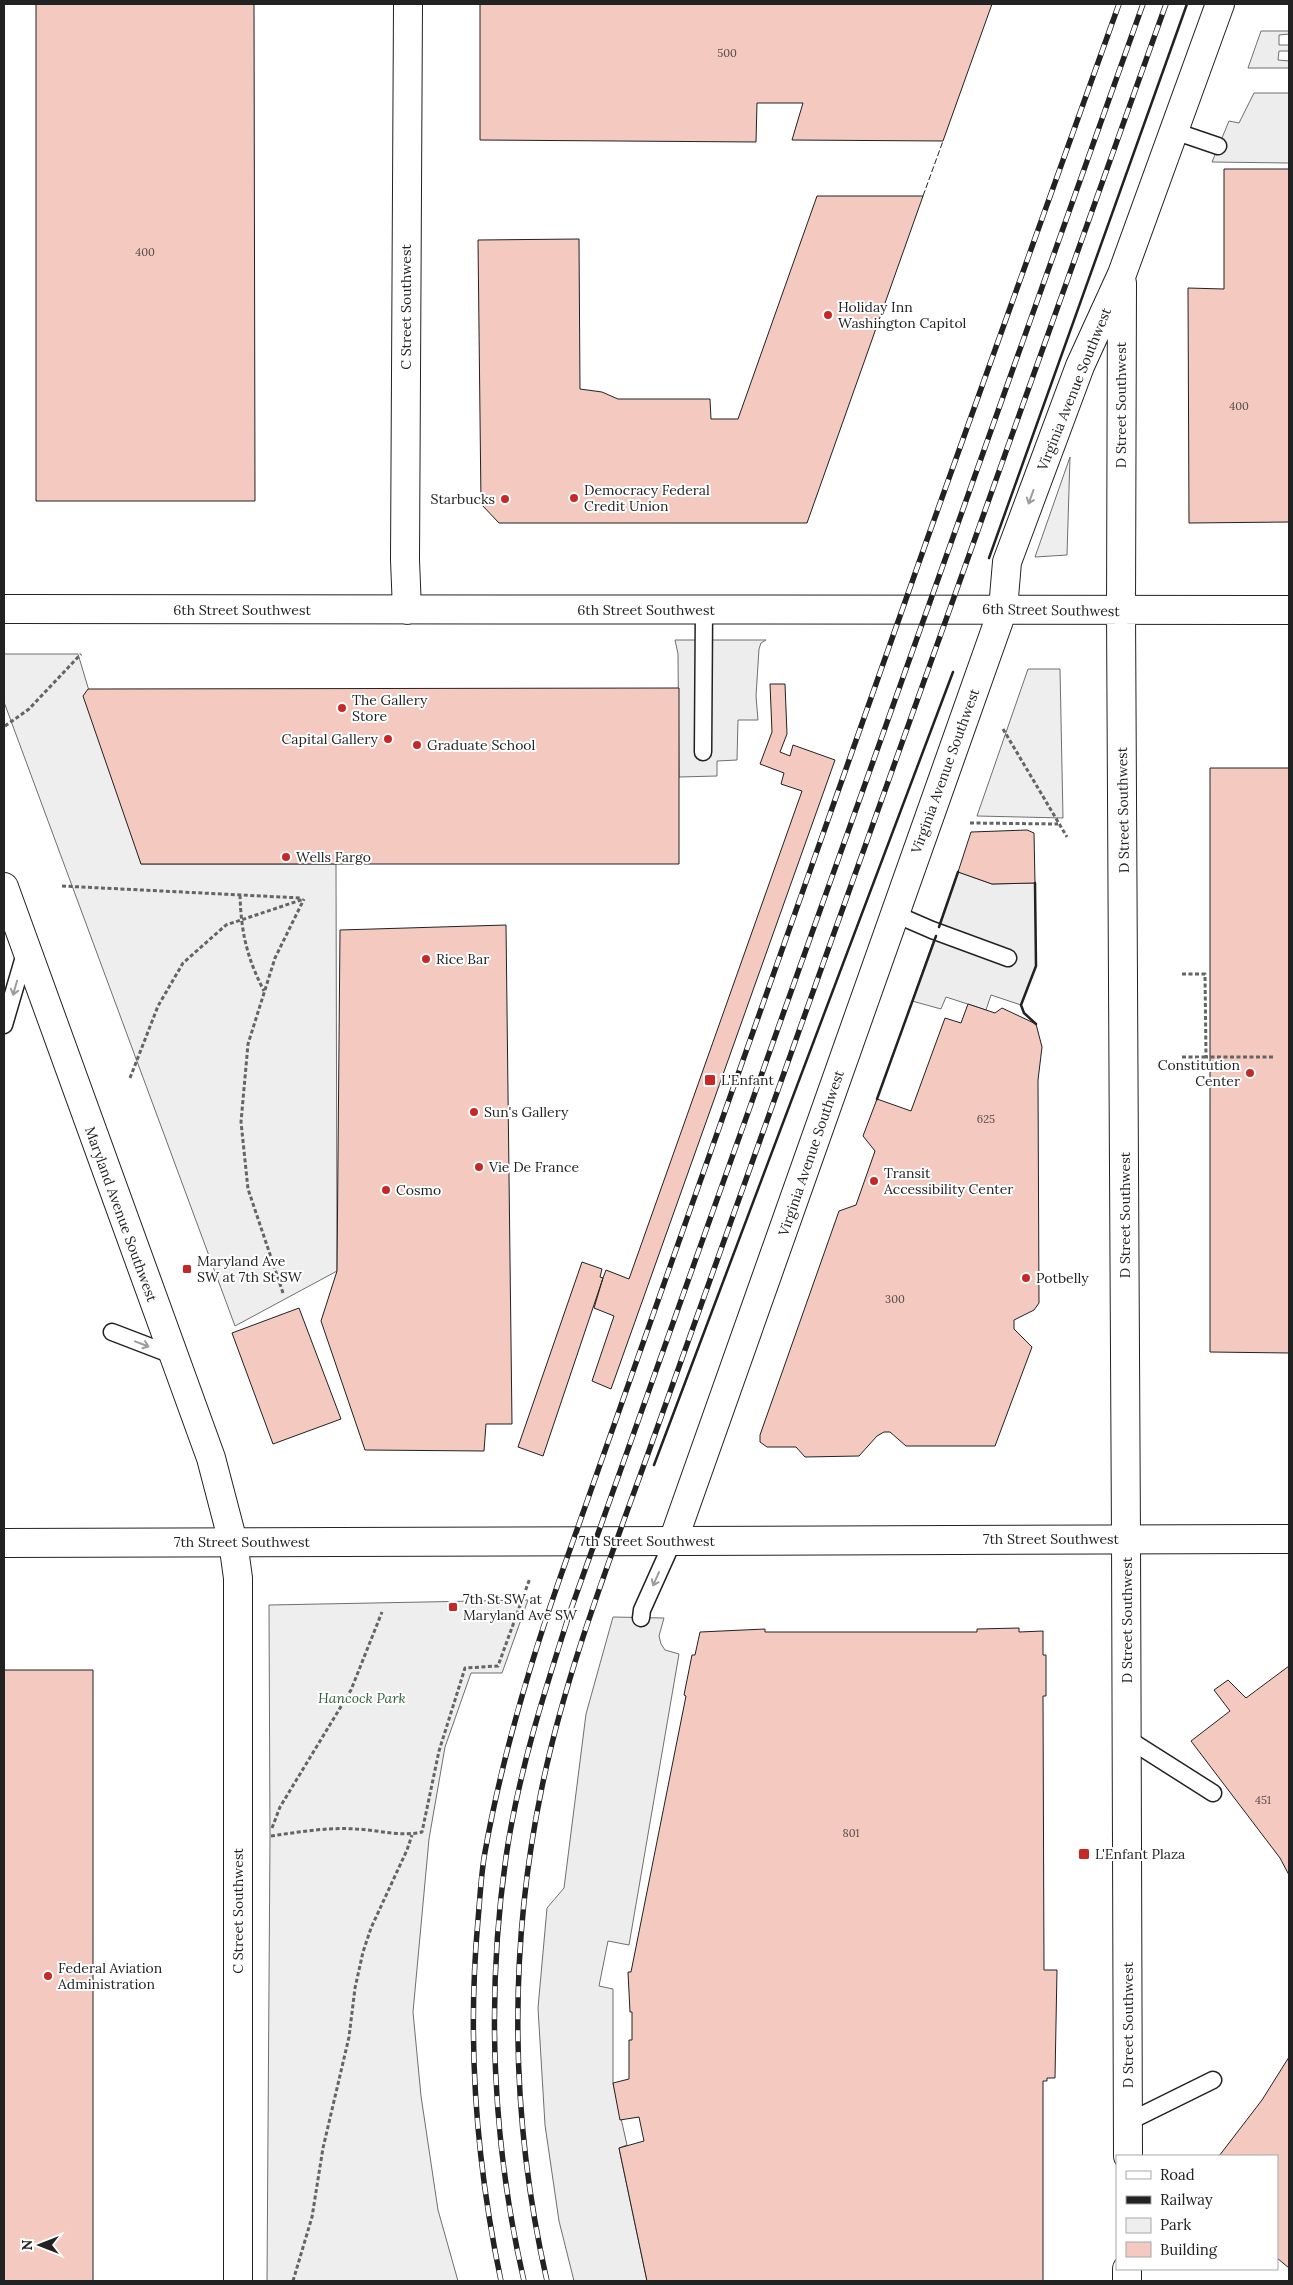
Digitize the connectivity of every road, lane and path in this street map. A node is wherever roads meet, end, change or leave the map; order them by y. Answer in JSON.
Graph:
{"nodes":[{"id":1,"x":408,"y":4,"type":"edge"},
{"id":2,"x":1220,"y":4,"type":"edge"},
{"id":3,"x":1174,"y":131,"type":"junction"},
{"id":4,"x":1218,"y":146,"type":"dead end"},
{"id":5,"x":1122,"y":274,"type":"junction"},
{"id":6,"x":4,"y":609,"type":"edge"},
{"id":7,"x":1003,"y":609,"type":"junction"},
{"id":8,"x":407,"y":610,"type":"junction"},
{"id":9,"x":704,"y":610,"type":"junction"},
{"id":10,"x":1289,"y":610,"type":"edge"},
{"id":11,"x":1121,"y":611,"type":"junction"},
{"id":12,"x":81,"y":654,"type":"dead end"},
{"id":13,"x":5,"y":726,"type":"dead end"},
{"id":14,"x":1003,"y":729,"type":"dead end"},
{"id":15,"x":703,"y":752,"type":"dead end"},
{"id":16,"x":970,"y":823,"type":"dead end"},
{"id":17,"x":1058,"y":824,"type":"junction"},
{"id":18,"x":1067,"y":837,"type":"dead end"},
{"id":19,"x":62,"y":886,"type":"dead end"},
{"id":20,"x":4,"y":887,"type":"edge"},
{"id":21,"x":240,"y":895,"type":"junction"},
{"id":22,"x":304,"y":899,"type":"junction"},
{"id":23,"x":895,"y":914,"type":"junction"},
{"id":24,"x":240,"y":920,"type":"junction"},
{"id":25,"x":26,"y":950,"type":"junction"},
{"id":26,"x":1008,"y":958,"type":"dead end"},
{"id":27,"x":1182,"y":974,"type":"dead end"},
{"id":28,"x":264,"y":991,"type":"junction"},
{"id":29,"x":4,"y":1026,"type":"edge"},
{"id":30,"x":1182,"y":1057,"type":"dead end"},
{"id":31,"x":1206,"y":1057,"type":"junction"},
{"id":32,"x":1273,"y":1057,"type":"dead end"},
{"id":33,"x":130,"y":1078,"type":"dead end"},
{"id":34,"x":283,"y":1293,"type":"dead end"},
{"id":35,"x":112,"y":1332,"type":"dead end"},
{"id":36,"x":172,"y":1355,"type":"junction"},
{"id":37,"x":1126,"y":1539,"type":"junction"},
{"id":38,"x":1289,"y":1539,"type":"edge"},
{"id":39,"x":673,"y":1541,"type":"junction"},
{"id":40,"x":4,"y":1542,"type":"edge"},
{"id":41,"x":233,"y":1542,"type":"junction"},
{"id":42,"x":530,"y":1578,"type":"dead end"},
{"id":43,"x":382,"y":1612,"type":"dead end"},
{"id":44,"x":641,"y":1618,"type":"dead end"},
{"id":45,"x":1128,"y":1739,"type":"junction"},
{"id":46,"x":1214,"y":1793,"type":"dead end"},
{"id":47,"x":412,"y":1835,"type":"junction"},
{"id":48,"x":270,"y":1836,"type":"junction"},
{"id":49,"x":238,"y":1840,"type":"junction"},
{"id":50,"x":1214,"y":2080,"type":"dead end"},
{"id":51,"x":1128,"y":2122,"type":"junction"},
{"id":52,"x":1128,"y":2155,"type":"edge"},
{"id":53,"x":238,"y":2281,"type":"edge"},
{"id":54,"x":293,"y":2281,"type":"edge"}],
"edges":[{"from":1,"to":8,"type":"street","name":"C Street Southwest"},
{"from":2,"to":3,"type":"street","name":"Virginia Avenue Southwest"},
{"from":3,"to":4,"type":"lane"},
{"from":3,"to":5,"type":"street","name":"Virginia Avenue Southwest"},
{"from":5,"to":7,"type":"street","name":"Virginia Avenue Southwest","one_way":true},
{"from":5,"to":11,"type":"street","name":"D Street Southwest"},
{"from":6,"to":8,"type":"street","name":"6th Street Southwest"},
{"from":7,"to":9,"type":"street","name":"6th Street Southwest"},
{"from":7,"to":11,"type":"street","name":"6th Street Southwest"},
{"from":7,"to":23,"type":"street","name":"Virginia Avenue Southwest"},
{"from":8,"to":9,"type":"street","name":"6th Street Southwest"},
{"from":9,"to":15,"type":"lane"},
{"from":10,"to":11,"type":"street","name":"6th Street Southwest"},
{"from":11,"to":37,"type":"street","name":"D Street Southwest"},
{"from":12,"to":13,"type":"path"},
{"from":14,"to":17,"type":"path"},
{"from":16,"to":17,"type":"path"},
{"from":17,"to":18,"type":"path"},
{"from":19,"to":21,"type":"path"},
{"from":20,"to":25,"type":"street","name":"Maryland Avenue Southwest"},
{"from":21,"to":22,"type":"path"},
{"from":21,"to":24,"type":"path"},
{"from":22,"to":24,"type":"path"},
{"from":22,"to":28,"type":"path"},
{"from":23,"to":26,"type":"lane"},
{"from":23,"to":39,"type":"street","name":"Virginia Avenue Southwest"},
{"from":24,"to":28,"type":"path"},
{"from":24,"to":33,"type":"path"},
{"from":25,"to":29,"type":"lane","one_way":true},
{"from":25,"to":36,"type":"street","name":"Maryland Avenue Southwest"},
{"from":27,"to":31,"type":"path"},
{"from":28,"to":34,"type":"path"},
{"from":30,"to":31,"type":"path"},
{"from":31,"to":32,"type":"path"},
{"from":35,"to":36,"type":"lane","one_way":true},
{"from":36,"to":41,"type":"street","name":"Maryland Avenue Southwest"},
{"from":37,"to":38,"type":"street","name":"7th Street Southwest"},
{"from":37,"to":39,"type":"street","name":"7th Street Southwest"},
{"from":37,"to":45,"type":"street","name":"D Street Southwest"},
{"from":39,"to":41,"type":"street","name":"7th Street Southwest"},
{"from":39,"to":44,"type":"lane","one_way":true},
{"from":40,"to":41,"type":"street","name":"7th Street Southwest"},
{"from":41,"to":49,"type":"street","name":"C Street Southwest"},
{"from":42,"to":47,"type":"path"},
{"from":43,"to":48,"type":"path"},
{"from":45,"to":46,"type":"lane"},
{"from":45,"to":51,"type":"street","name":"D Street Southwest"},
{"from":47,"to":48,"type":"path"},
{"from":47,"to":54,"type":"path"},
{"from":48,"to":49,"type":"path"},
{"from":49,"to":53,"type":"street","name":"C Street Southwest"},
{"from":50,"to":51,"type":"lane"},
{"from":51,"to":52,"type":"street","name":"D Street Southwest"}]}
